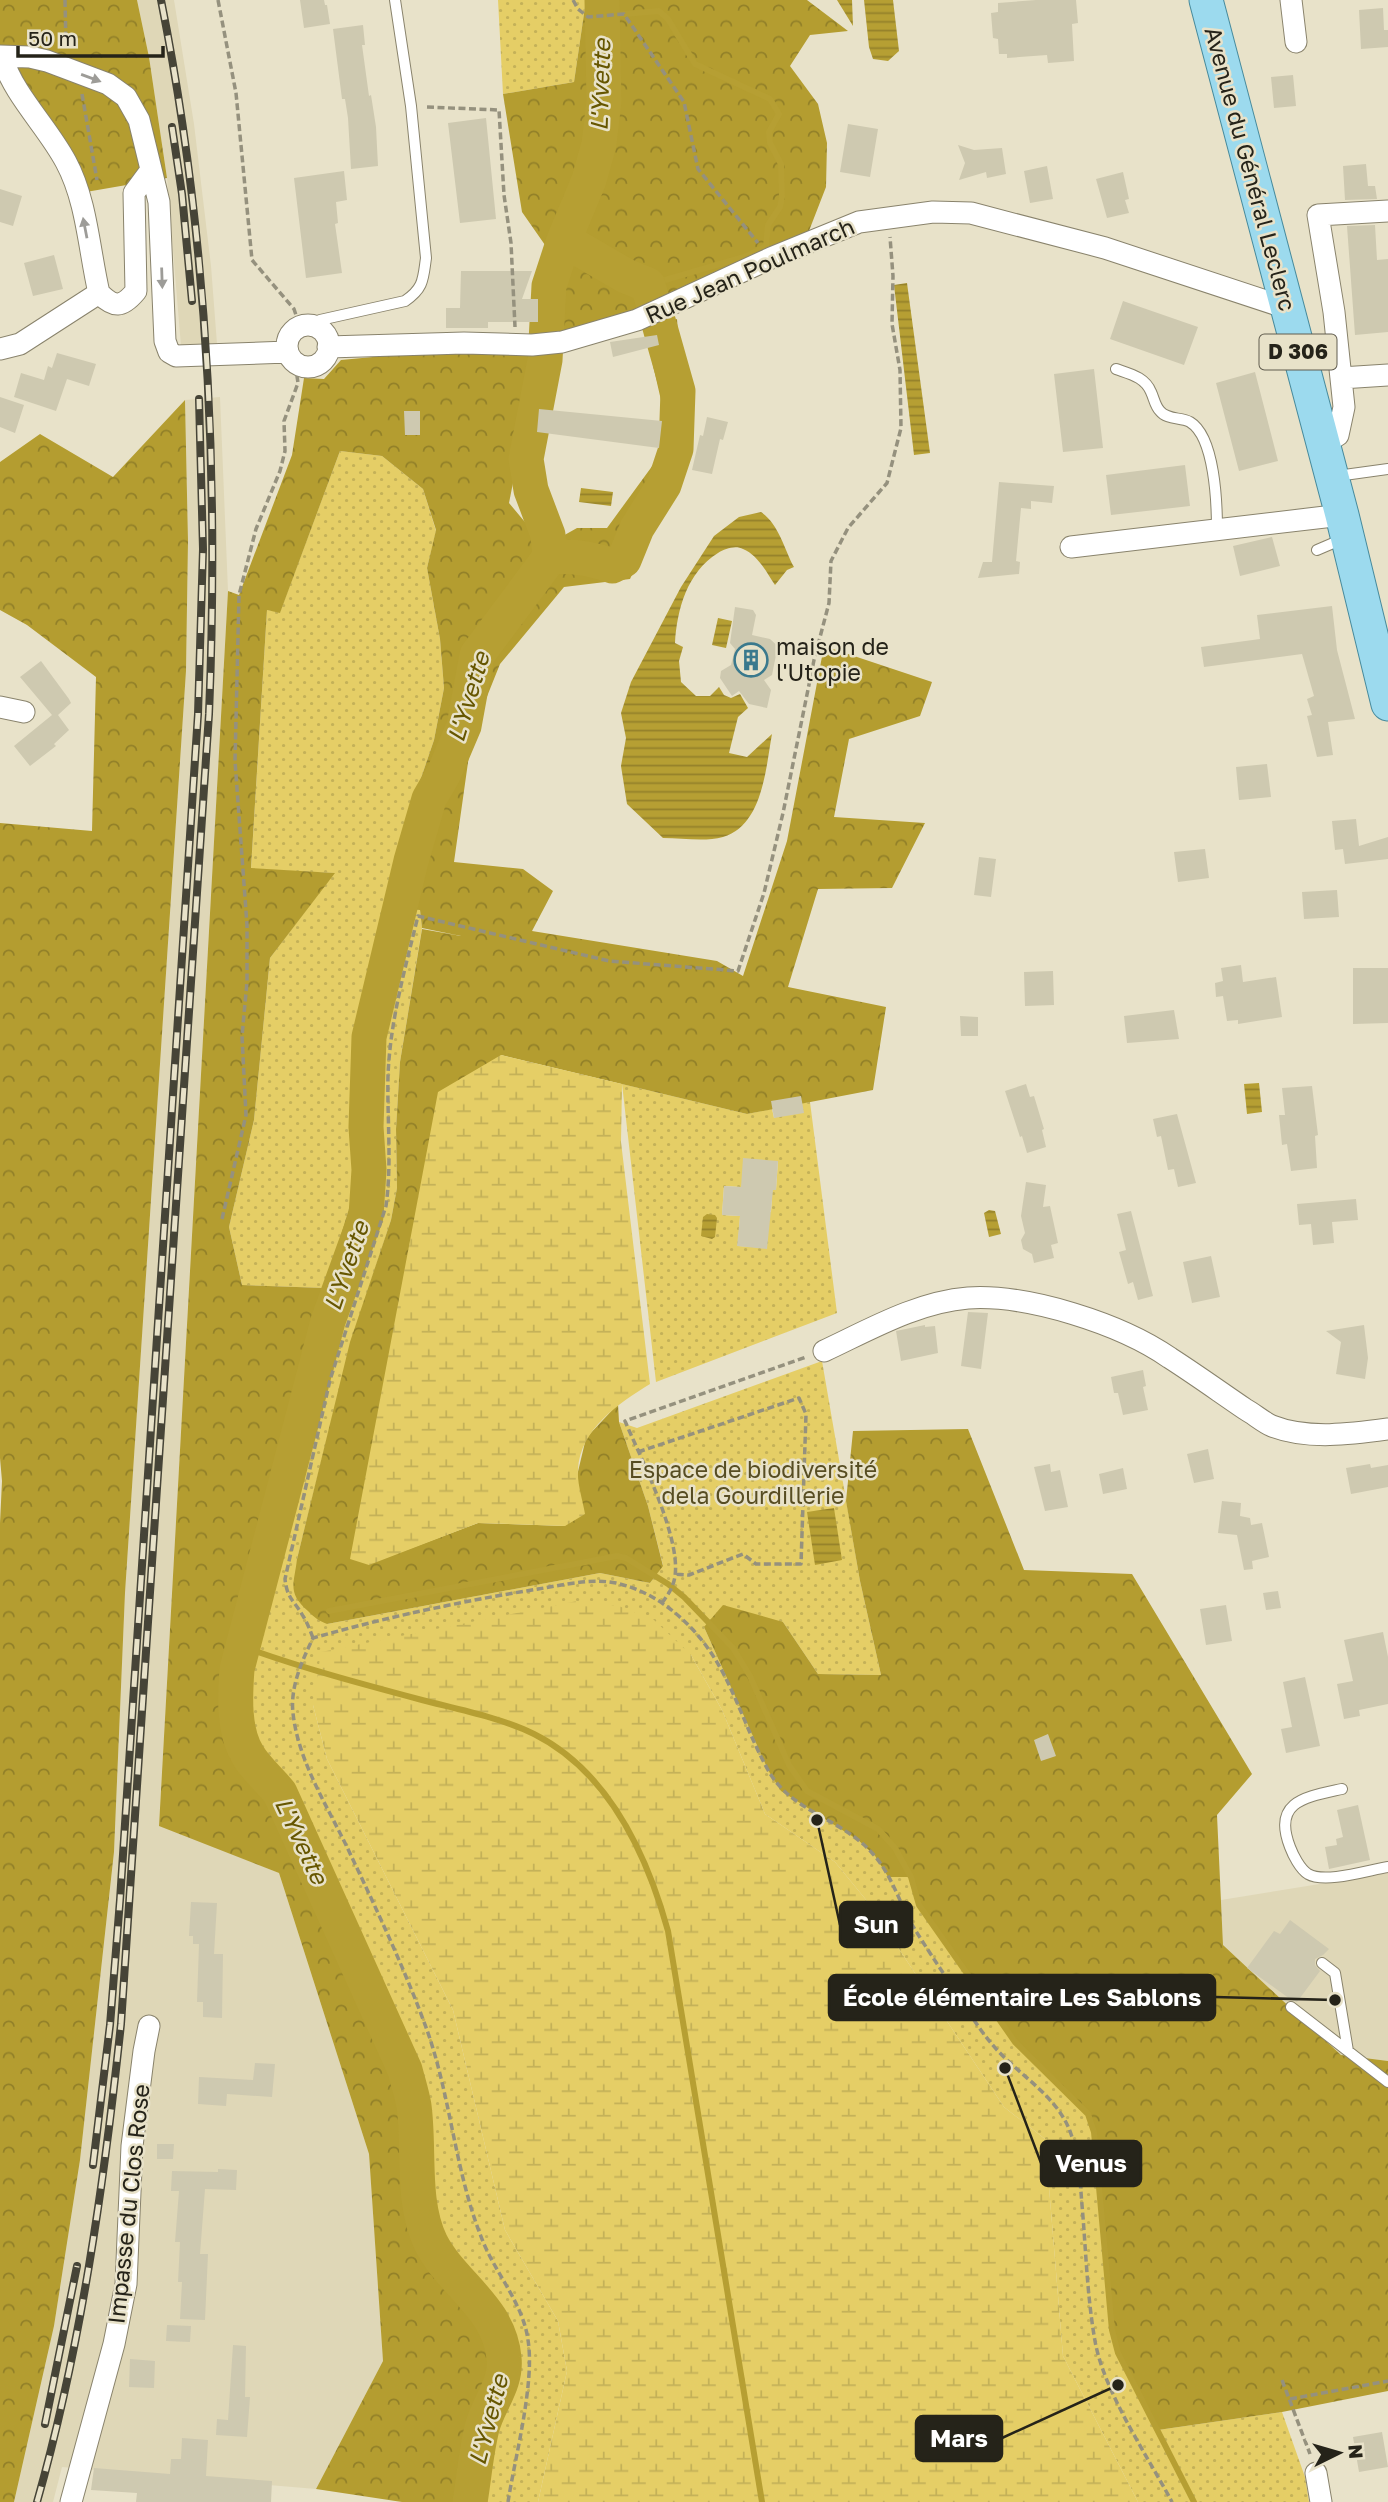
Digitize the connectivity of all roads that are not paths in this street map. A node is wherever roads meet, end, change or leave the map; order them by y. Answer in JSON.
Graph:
{"nodes":[{"id":1,"x":395,"y":0,"type":"edge"},
{"id":2,"x":1206,"y":0,"type":"edge"},
{"id":3,"x":1291,"y":0,"type":"edge"},
{"id":4,"x":1296,"y":42,"type":"dead end"},
{"id":5,"x":1,"y":57,"type":"edge"},
{"id":6,"x":150,"y":170,"type":"junction"},
{"id":7,"x":1388,"y":211,"type":"edge"},
{"id":8,"x":99,"y":293,"type":"junction"},
{"id":9,"x":1287,"y":308,"type":"junction"},
{"id":10,"x":304,"y":326,"type":"junction"},
{"id":11,"x":328,"y":347,"type":"junction"},
{"id":12,"x":0,"y":349,"type":"edge"},
{"id":13,"x":292,"y":358,"type":"junction"},
{"id":14,"x":1116,"y":369,"type":"dead end"},
{"id":15,"x":1388,"y":375,"type":"edge"},
{"id":16,"x":1341,"y":378,"type":"junction"},
{"id":17,"x":1322,"y":445,"type":"junction"},
{"id":18,"x":1388,"y":469,"type":"edge"},
{"id":19,"x":1331,"y":478,"type":"junction"},
{"id":20,"x":1345,"y":526,"type":"junction"},
{"id":21,"x":1217,"y":530,"type":"junction"},
{"id":22,"x":1071,"y":547,"type":"dead end"},
{"id":23,"x":1317,"y":550,"type":"dead end"},
{"id":24,"x":1388,"y":704,"type":"edge"},
{"id":25,"x":0,"y":707,"type":"edge"},
{"id":26,"x":24,"y":712,"type":"dead end"},
{"id":27,"x":824,"y":1351,"type":"road end"},
{"id":28,"x":1388,"y":1429,"type":"edge"},
{"id":29,"x":1342,"y":1789,"type":"dead end"},
{"id":30,"x":1388,"y":1867,"type":"edge"},
{"id":31,"x":1322,"y":1963,"type":"dead end"},
{"id":32,"x":1291,"y":2007,"type":"dead end"},
{"id":33,"x":149,"y":2026,"type":"dead end"},
{"id":34,"x":1348,"y":2051,"type":"junction"},
{"id":35,"x":1388,"y":2082,"type":"edge"},
{"id":36,"x":1316,"y":2473,"type":"road end"},
{"id":37,"x":71,"y":2502,"type":"edge"},
{"id":38,"x":1321,"y":2502,"type":"edge"}],
"edges":[{"from":1,"to":10,"type":"lane"},
{"from":2,"to":9,"type":"main road","name":"Avenue du Général Leclerc","number":"D 306"},
{"from":3,"to":4,"type":"street"},
{"from":5,"to":6,"type":"street","one_way":true},
{"from":8,"to":5,"type":"street","one_way":true},
{"from":6,"to":8,"type":"street"},
{"from":6,"to":13,"type":"street","one_way":true},
{"from":7,"to":16,"type":"street"},
{"from":8,"to":12,"type":"street"},
{"from":9,"to":11,"type":"street","name":"Rue Jean Poulmarch"},
{"from":9,"to":17,"type":"main road","name":"Avenue du Général Leclerc","number":"D 306"},
{"from":10,"to":11,"type":"street"},
{"from":10,"to":13,"type":"street"},
{"from":11,"to":13,"type":"street"},
{"from":14,"to":21,"type":"lane"},
{"from":15,"to":16,"type":"street"},
{"from":16,"to":17,"type":"street"},
{"from":17,"to":19,"type":"main road","name":"Avenue du Général Leclerc","number":"D 306"},
{"from":18,"to":19,"type":"lane"},
{"from":19,"to":20,"type":"main road","name":"Avenue du Général Leclerc","number":"D 306"},
{"from":20,"to":21,"type":"street"},
{"from":20,"to":23,"type":"lane"},
{"from":20,"to":24,"type":"main road","name":"Avenue du Général Leclerc","number":"D 306"},
{"from":21,"to":22,"type":"street"},
{"from":25,"to":26,"type":"street"},
{"from":27,"to":28,"type":"street"},
{"from":29,"to":30,"type":"lane"},
{"from":31,"to":34,"type":"lane"},
{"from":32,"to":34,"type":"lane"},
{"from":33,"to":37,"type":"street","name":"Impasse du Clos Rose"},
{"from":34,"to":35,"type":"lane"},
{"from":36,"to":38,"type":"street"}]}
